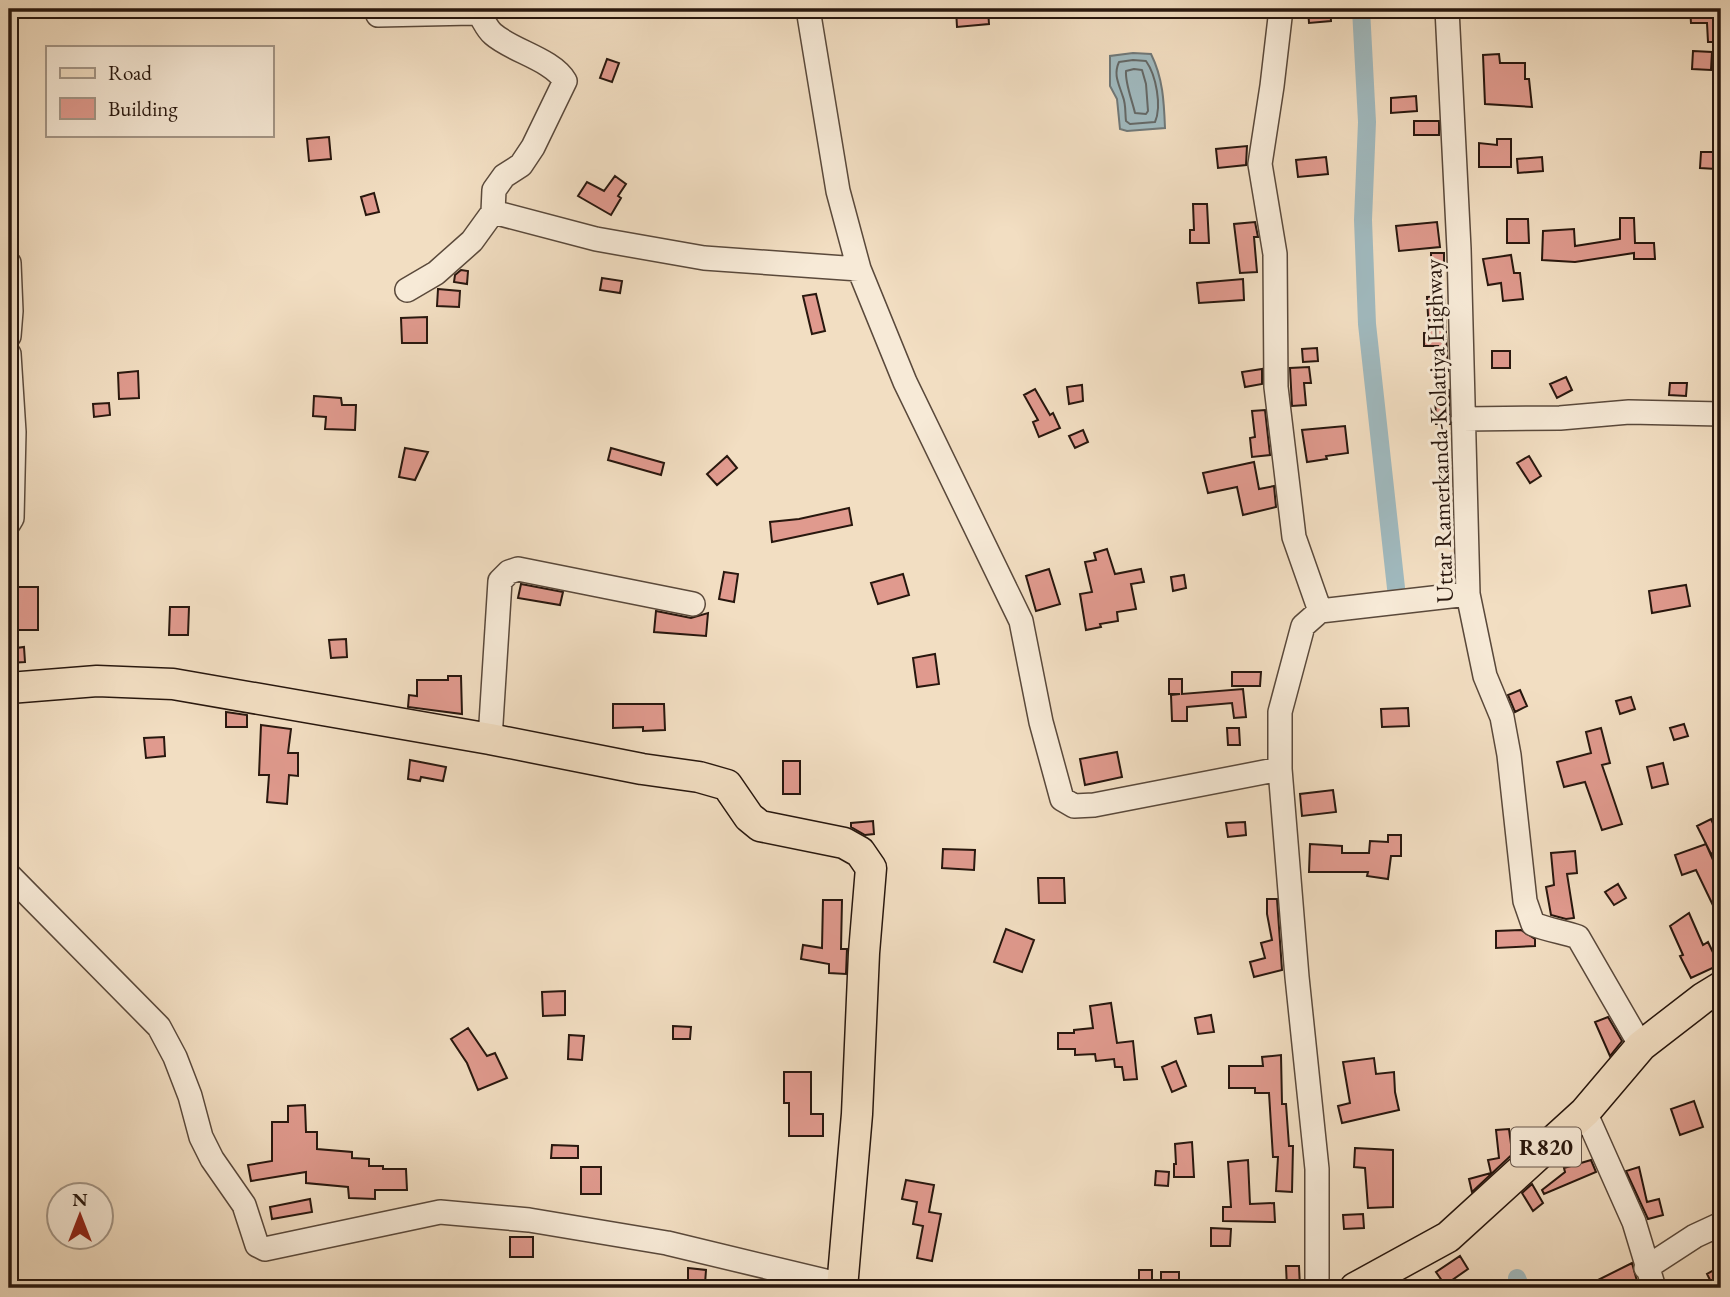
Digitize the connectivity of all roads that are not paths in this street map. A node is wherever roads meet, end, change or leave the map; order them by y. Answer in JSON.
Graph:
{"nodes":[{"id":1,"x":808,"y":9,"type":"edge"},
{"id":2,"x":1281,"y":9,"type":"edge"},
{"id":3,"x":1447,"y":9,"type":"edge"},
{"id":4,"x":378,"y":15,"type":"dead end"},
{"id":5,"x":493,"y":212,"type":"junction"},
{"id":6,"x":9,"y":263,"type":"edge"},
{"id":7,"x":859,"y":269,"type":"junction"},
{"id":8,"x":407,"y":290,"type":"dead end"},
{"id":9,"x":9,"y":336,"type":"edge"},
{"id":10,"x":9,"y":354,"type":"edge"},
{"id":11,"x":1721,"y":414,"type":"edge"},
{"id":12,"x":1463,"y":419,"type":"junction"},
{"id":13,"x":9,"y":523,"type":"edge"},
{"id":14,"x":1468,"y":594,"type":"junction"},
{"id":15,"x":693,"y":604,"type":"dead end"},
{"id":16,"x":1320,"y":611,"type":"junction"},
{"id":17,"x":9,"y":688,"type":"edge"},
{"id":18,"x":490,"y":740,"type":"junction"},
{"id":19,"x":1280,"y":769,"type":"junction"},
{"id":20,"x":9,"y":875,"type":"edge"},
{"id":21,"x":1721,"y":987,"type":"edge"},
{"id":22,"x":1641,"y":1046,"type":"junction"},
{"id":23,"x":1585,"y":1111,"type":"junction"},
{"id":24,"x":1721,"y":1224,"type":"edge"},
{"id":25,"x":1650,"y":1278,"type":"edge"},
{"id":26,"x":842,"y":1287,"type":"edge"},
{"id":27,"x":1317,"y":1288,"type":"edge"},
{"id":28,"x":1355,"y":1288,"type":"edge"}],
"edges":[{"from":1,"to":7,"type":"street"},
{"from":2,"to":16,"type":"street"},
{"from":3,"to":12,"type":"street","name":"Uttar Ramerkanda-Kolatiya Highway"},
{"from":4,"to":5,"type":"street"},
{"from":5,"to":7,"type":"street"},
{"from":5,"to":8,"type":"street"},
{"from":6,"to":9,"type":"street"},
{"from":7,"to":19,"type":"street"},
{"from":10,"to":13,"type":"street"},
{"from":11,"to":12,"type":"street"},
{"from":12,"to":14,"type":"street","name":"Uttar Ramerkanda-Kolatiya Highway"},
{"from":14,"to":16,"type":"street"},
{"from":14,"to":22,"type":"street","name":"Uttar Ramerkanda-Kolatiya Highway"},
{"from":15,"to":18,"type":"street"},
{"from":16,"to":19,"type":"street"},
{"from":17,"to":18,"type":"main road"},
{"from":18,"to":26,"type":"main road"},
{"from":19,"to":27,"type":"street"},
{"from":20,"to":26,"type":"street"},
{"from":21,"to":22,"type":"main road","number":"R820"},
{"from":22,"to":23,"type":"main road","number":"R820"},
{"from":23,"to":25,"type":"street"},
{"from":23,"to":28,"type":"main road","number":"R820"},
{"from":24,"to":25,"type":"street"}]}
